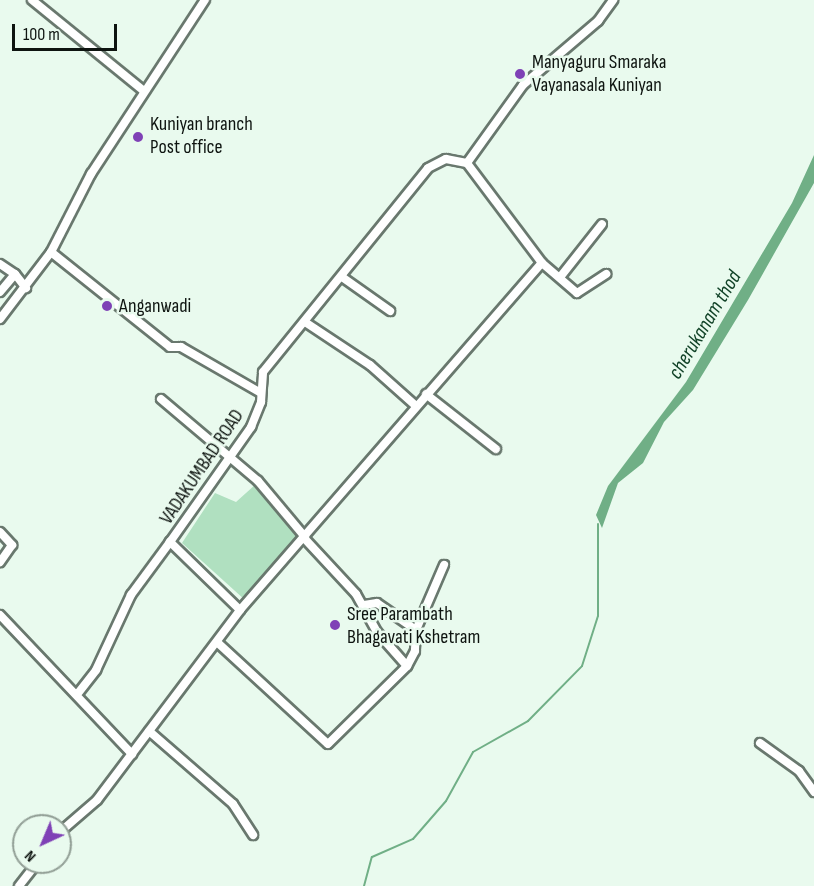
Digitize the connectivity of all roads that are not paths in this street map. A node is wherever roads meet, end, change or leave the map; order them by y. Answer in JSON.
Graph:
{"nodes":[{"id":1,"x":32,"y":0,"type":"edge"},
{"id":2,"x":205,"y":0,"type":"edge"},
{"id":3,"x":613,"y":0,"type":"edge"},
{"id":4,"x":144,"y":91,"type":"junction"},
{"id":5,"x":467,"y":163,"type":"junction"},
{"id":6,"x":602,"y":224,"type":"dead end"},
{"id":7,"x":51,"y":252,"type":"junction"},
{"id":8,"x":542,"y":263,"type":"junction"},
{"id":9,"x":0,"y":264,"type":"edge"},
{"id":10,"x":15,"y":274,"type":"junction"},
{"id":11,"x":606,"y":274,"type":"dead end"},
{"id":12,"x":561,"y":276,"type":"junction"},
{"id":13,"x":342,"y":277,"type":"junction"},
{"id":14,"x":26,"y":288,"type":"junction"},
{"id":15,"x":0,"y":292,"type":"edge"},
{"id":16,"x":390,"y":311,"type":"dead end"},
{"id":17,"x":0,"y":319,"type":"edge"},
{"id":18,"x":305,"y":322,"type":"junction"},
{"id":19,"x":261,"y":393,"type":"junction"},
{"id":20,"x":426,"y":394,"type":"junction"},
{"id":21,"x":161,"y":399,"type":"dead end"},
{"id":22,"x":416,"y":406,"type":"junction"},
{"id":23,"x":496,"y":449,"type":"dead end"},
{"id":24,"x":231,"y":458,"type":"junction"},
{"id":25,"x":0,"y":532,"type":"edge"},
{"id":26,"x":304,"y":537,"type":"junction"},
{"id":27,"x":170,"y":542,"type":"junction"},
{"id":28,"x":0,"y":562,"type":"edge"},
{"id":29,"x":444,"y":565,"type":"dead end"},
{"id":30,"x":364,"y":605,"type":"junction"},
{"id":31,"x":240,"y":610,"type":"junction"},
{"id":32,"x":0,"y":615,"type":"edge"},
{"id":33,"x":416,"y":630,"type":"junction"},
{"id":34,"x":218,"y":643,"type":"junction"},
{"id":35,"x":407,"y":666,"type":"junction"},
{"id":36,"x":79,"y":692,"type":"junction"},
{"id":37,"x":149,"y":730,"type":"junction"},
{"id":38,"x":760,"y":743,"type":"dead end"},
{"id":39,"x":132,"y":754,"type":"junction"},
{"id":40,"x":814,"y":792,"type":"edge"},
{"id":41,"x":72,"y":822,"type":"edge"},
{"id":42,"x":253,"y":835,"type":"dead end"},
{"id":43,"x":28,"y":874,"type":"edge"},
{"id":44,"x":19,"y":886,"type":"edge"}],
"edges":[{"from":1,"to":4,"type":"street"},
{"from":2,"to":4,"type":"street"},
{"from":3,"to":5,"type":"street"},
{"from":4,"to":7,"type":"street"},
{"from":5,"to":8,"type":"street"},
{"from":5,"to":13,"type":"street","name":"VADAKUMBAD ROAD"},
{"from":6,"to":12,"type":"street"},
{"from":7,"to":14,"type":"street"},
{"from":7,"to":19,"type":"street"},
{"from":8,"to":12,"type":"street"},
{"from":8,"to":20,"type":"street"},
{"from":9,"to":10,"type":"street"},
{"from":10,"to":14,"type":"street"},
{"from":10,"to":15,"type":"street"},
{"from":11,"to":12,"type":"street"},
{"from":13,"to":16,"type":"street"},
{"from":13,"to":18,"type":"street","name":"VADAKUMBAD ROAD"},
{"from":14,"to":17,"type":"street"},
{"from":18,"to":19,"type":"street","name":"VADAKUMBAD ROAD"},
{"from":18,"to":22,"type":"street"},
{"from":19,"to":24,"type":"street","name":"VADAKUMBAD ROAD"},
{"from":20,"to":22,"type":"street"},
{"from":20,"to":23,"type":"street"},
{"from":21,"to":24,"type":"street"},
{"from":22,"to":26,"type":"street"},
{"from":24,"to":26,"type":"street"},
{"from":24,"to":27,"type":"street","name":"VADAKUMBAD ROAD"},
{"from":25,"to":28,"type":"street"},
{"from":26,"to":30,"type":"street"},
{"from":26,"to":31,"type":"street"},
{"from":27,"to":31,"type":"street","name":"VADAKUMBAD ROAD"},
{"from":27,"to":36,"type":"street"},
{"from":29,"to":33,"type":"street"},
{"from":30,"to":33,"type":"street"},
{"from":30,"to":35,"type":"street"},
{"from":31,"to":34,"type":"street"},
{"from":32,"to":36,"type":"street"},
{"from":33,"to":35,"type":"street"},
{"from":34,"to":35,"type":"street"},
{"from":34,"to":37,"type":"street"},
{"from":36,"to":39,"type":"street"},
{"from":37,"to":39,"type":"street"},
{"from":37,"to":42,"type":"street"},
{"from":38,"to":40,"type":"street"},
{"from":39,"to":41,"type":"street"},
{"from":43,"to":44,"type":"street"}]}
